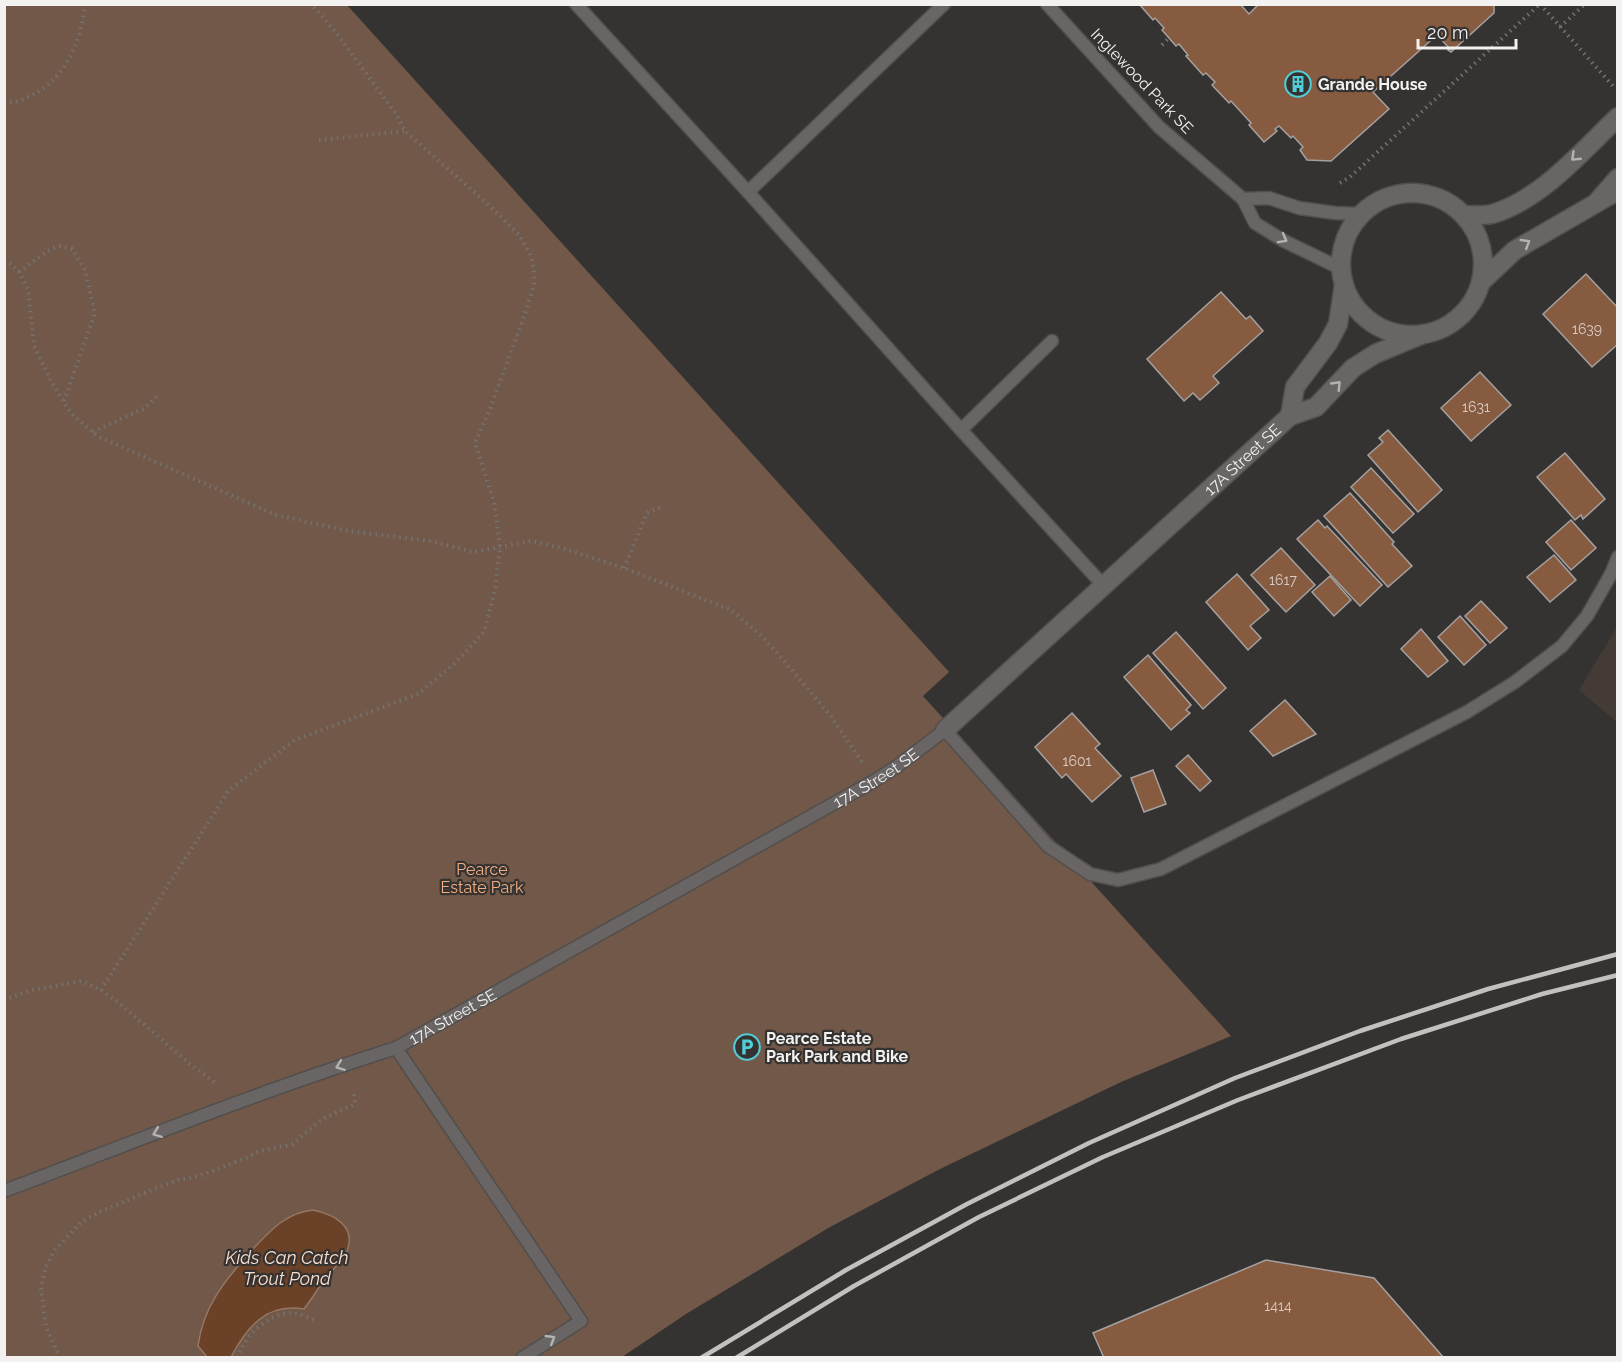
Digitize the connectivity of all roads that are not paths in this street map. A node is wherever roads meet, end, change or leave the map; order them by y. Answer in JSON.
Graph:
{"nodes":[{"id":1,"x":576,"y":4,"type":"edge"},
{"id":2,"x":944,"y":4,"type":"edge"},
{"id":3,"x":1047,"y":4,"type":"edge"},
{"id":4,"x":1617,"y":117,"type":"edge"},
{"id":5,"x":1617,"y":178,"type":"edge"},
{"id":6,"x":1617,"y":191,"type":"edge"},
{"id":7,"x":748,"y":192,"type":"junction"},
{"id":8,"x":1243,"y":199,"type":"junction"},
{"id":9,"x":1598,"y":201,"type":"junction"},
{"id":10,"x":1362,"y":214,"type":"junction"},
{"id":11,"x":1464,"y":215,"type":"junction"},
{"id":12,"x":1343,"y":276,"type":"junction"},
{"id":13,"x":1482,"y":280,"type":"junction"},
{"id":14,"x":1423,"y":334,"type":"junction"},
{"id":15,"x":1053,"y":341,"type":"dead end"},
{"id":16,"x":1290,"y":416,"type":"junction"},
{"id":17,"x":961,"y":430,"type":"junction"},
{"id":18,"x":1617,"y":557,"type":"edge"},
{"id":19,"x":1104,"y":585,"type":"junction"},
{"id":20,"x":945,"y":730,"type":"junction"},
{"id":21,"x":396,"y":1048,"type":"junction"},
{"id":22,"x":4,"y":1191,"type":"edge"},
{"id":23,"x":522,"y":1358,"type":"edge"}],
"edges":[{"from":1,"to":7,"type":"lane"},
{"from":2,"to":7,"type":"lane"},
{"from":3,"to":8,"type":"lane","name":"Inglewood Park SE"},
{"from":4,"to":11,"type":"street","one_way":true},
{"from":5,"to":9,"type":"street"},
{"from":6,"to":9,"type":"street"},
{"from":7,"to":17,"type":"lane"},
{"from":8,"to":10,"type":"lane"},
{"from":8,"to":12,"type":"lane","name":"Inglewood Park SE","one_way":true},
{"from":13,"to":9,"type":"street","one_way":true},
{"from":10,"to":11,"type":"street"},
{"from":10,"to":12,"type":"street"},
{"from":11,"to":13,"type":"street"},
{"from":12,"to":14,"type":"street"},
{"from":12,"to":16,"type":"street","name":"17A Street SE"},
{"from":13,"to":14,"type":"street"},
{"from":16,"to":14,"type":"street","name":"17A Street SE","one_way":true},
{"from":15,"to":17,"type":"lane"},
{"from":16,"to":19,"type":"street","name":"17A Street SE"},
{"from":17,"to":19,"type":"lane"},
{"from":18,"to":20,"type":"lane"},
{"from":19,"to":20,"type":"street","name":"17A Street SE"},
{"from":20,"to":21,"type":"lane","name":"17A Street SE"},
{"from":21,"to":22,"type":"lane","name":"17A Street SE","one_way":true},
{"from":23,"to":21,"type":"lane","name":"17A Street SE","one_way":true}]}
